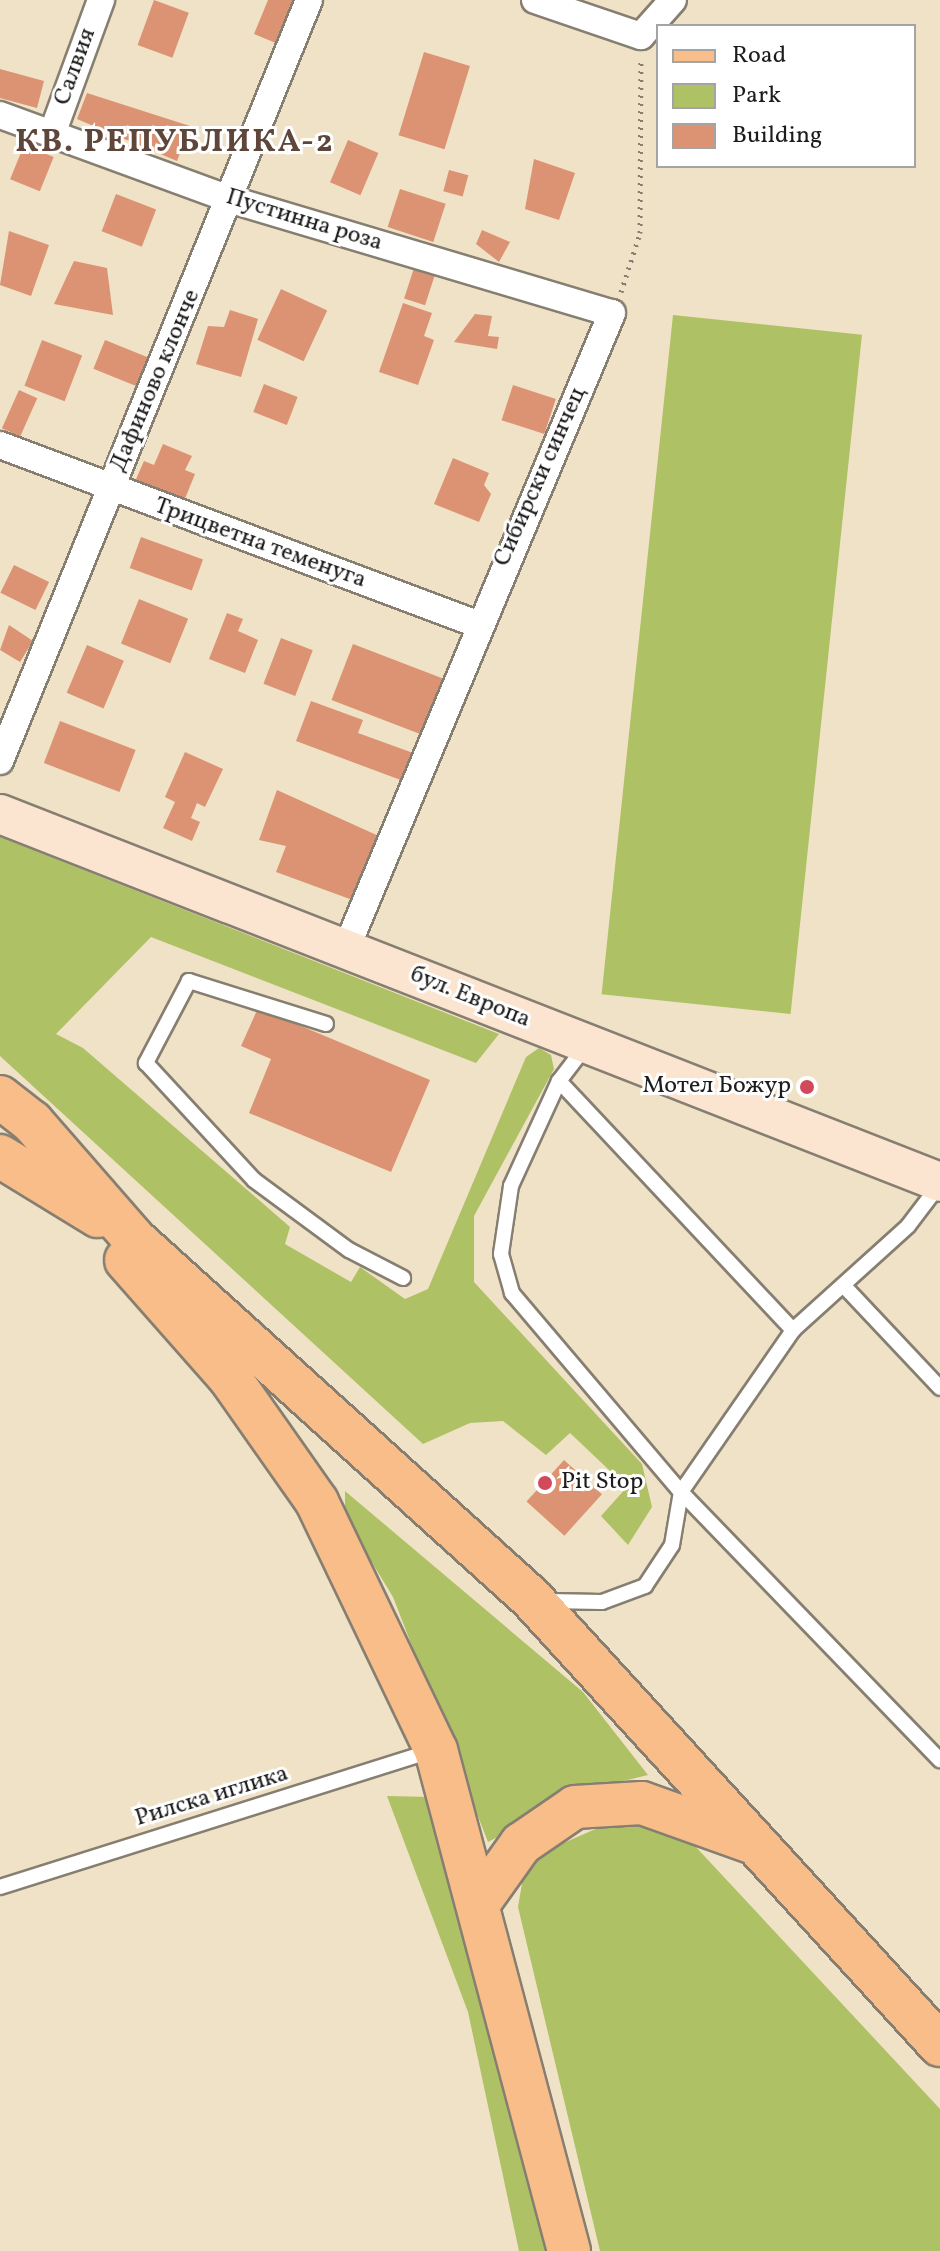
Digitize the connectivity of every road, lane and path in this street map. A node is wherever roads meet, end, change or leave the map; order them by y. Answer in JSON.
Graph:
{"nodes":[{"id":1,"x":101,"y":0,"type":"edge"},
{"id":2,"x":309,"y":0,"type":"edge"},
{"id":3,"x":535,"y":0,"type":"edge"},
{"id":4,"x":673,"y":0,"type":"edge"},
{"id":5,"x":641,"y":36,"type":"junction"},
{"id":6,"x":0,"y":115,"type":"edge"},
{"id":7,"x":52,"y":134,"type":"junction"},
{"id":8,"x":232,"y":200,"type":"junction"},
{"id":9,"x":612,"y":313,"type":"junction"},
{"id":10,"x":0,"y":445,"type":"edge"},
{"id":11,"x":112,"y":489,"type":"junction"},
{"id":12,"x":477,"y":624,"type":"junction"},
{"id":13,"x":0,"y":761,"type":"edge"},
{"id":14,"x":0,"y":814,"type":"edge"},
{"id":15,"x":346,"y":949,"type":"junction"},
{"id":16,"x":326,"y":1024,"type":"dead end"},
{"id":17,"x":585,"y":1046,"type":"junction"},
{"id":18,"x":559,"y":1081,"type":"junction"},
{"id":19,"x":0,"y":1097,"type":"edge"},
{"id":20,"x":0,"y":1156,"type":"edge"},
{"id":21,"x":940,"y":1183,"type":"edge"},
{"id":22,"x":74,"y":1202,"type":"junction"},
{"id":23,"x":134,"y":1239,"type":"junction"},
{"id":24,"x":403,"y":1278,"type":"dead end"},
{"id":25,"x":844,"y":1286,"type":"junction"},
{"id":26,"x":793,"y":1330,"type":"junction"},
{"id":27,"x":940,"y":1388,"type":"edge"},
{"id":28,"x":681,"y":1492,"type":"junction"},
{"id":29,"x":531,"y":1598,"type":"junction"},
{"id":30,"x":436,"y":1750,"type":"junction"},
{"id":31,"x":940,"y":1760,"type":"edge"},
{"id":32,"x":761,"y":1846,"type":"junction"},
{"id":33,"x":0,"y":1887,"type":"edge"},
{"id":34,"x":481,"y":1900,"type":"junction"},
{"id":35,"x":940,"y":2045,"type":"edge"},
{"id":36,"x":569,"y":2251,"type":"edge"}],
"edges":[{"from":1,"to":7,"type":"street","name":"Салвия"},
{"from":2,"to":8,"type":"street","name":"Дафиново клонче"},
{"from":3,"to":5,"type":"street"},
{"from":4,"to":5,"type":"street"},
{"from":5,"to":9,"type":"path"},
{"from":6,"to":7,"type":"street","name":"Пустинна роза"},
{"from":7,"to":8,"type":"street","name":"Пустинна роза"},
{"from":8,"to":9,"type":"street","name":"Пустинна роза"},
{"from":8,"to":11,"type":"street","name":"Дафиново клонче"},
{"from":9,"to":12,"type":"street","name":"Сибирски синчец"},
{"from":10,"to":11,"type":"street","name":"Трицветна теменуга"},
{"from":11,"to":12,"type":"street","name":"Трицветна теменуга"},
{"from":11,"to":13,"type":"street","name":"Дафиново клонче"},
{"from":12,"to":15,"type":"street","name":"Сибирски синчец"},
{"from":14,"to":15,"type":"street","name":"бул. Европа"},
{"from":15,"to":17,"type":"street","name":"бул. Европа"},
{"from":16,"to":24,"type":"lane"},
{"from":17,"to":18,"type":"lane"},
{"from":17,"to":21,"type":"street","name":"бул. Европа"},
{"from":18,"to":26,"type":"lane"},
{"from":18,"to":28,"type":"lane"},
{"from":19,"to":23,"type":"main road"},
{"from":20,"to":22,"type":"main road"},
{"from":21,"to":25,"type":"lane"},
{"from":22,"to":23,"type":"main road"},
{"from":22,"to":30,"type":"main road"},
{"from":23,"to":29,"type":"main road"},
{"from":25,"to":26,"type":"lane"},
{"from":25,"to":27,"type":"lane"},
{"from":26,"to":28,"type":"lane"},
{"from":28,"to":29,"type":"lane"},
{"from":28,"to":31,"type":"lane"},
{"from":29,"to":32,"type":"main road"},
{"from":30,"to":33,"type":"lane","name":"Рилска иглика"},
{"from":30,"to":34,"type":"main road"},
{"from":32,"to":34,"type":"main road"},
{"from":32,"to":35,"type":"main road"},
{"from":34,"to":36,"type":"main road"}]}
